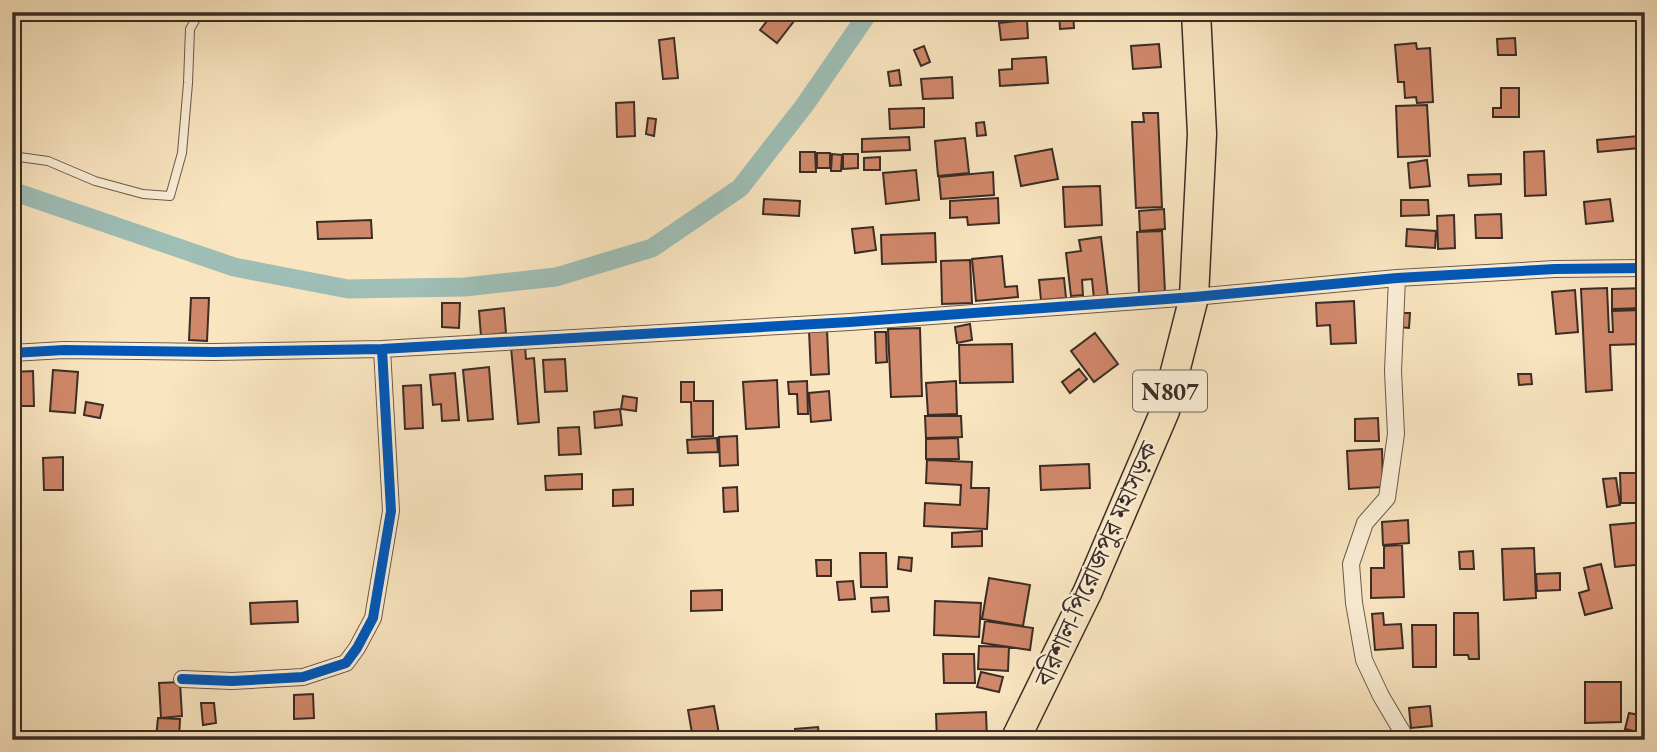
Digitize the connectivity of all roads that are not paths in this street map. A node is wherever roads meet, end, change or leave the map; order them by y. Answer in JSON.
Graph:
{"nodes":[{"id":1,"x":200,"y":12,"type":"edge"},
{"id":2,"x":1196,"y":12,"type":"edge"},
{"id":3,"x":12,"y":156,"type":"edge"},
{"id":4,"x":1645,"y":268,"type":"edge"},
{"id":5,"x":1397,"y":278,"type":"junction"},
{"id":6,"x":1194,"y":297,"type":"junction"},
{"id":7,"x":382,"y":349,"type":"junction"},
{"id":8,"x":12,"y":353,"type":"edge"},
{"id":9,"x":182,"y":679,"type":"dead end"},
{"id":10,"x":1016,"y":740,"type":"edge"},
{"id":11,"x":1407,"y":740,"type":"edge"}],
"edges":[{"from":1,"to":3,"type":"lane"},
{"from":2,"to":6,"type":"highway","name":"বরিশাল-পিরোজপুর মহাসড়ক","number":"N807"},
{"from":4,"to":5,"type":"street"},
{"from":5,"to":6,"type":"street"},
{"from":5,"to":11,"type":"street"},
{"from":6,"to":7,"type":"street"},
{"from":6,"to":10,"type":"highway","name":"বরিশাল-পিরোজপুর মহাসড়ক","number":"N807"},
{"from":7,"to":8,"type":"street"},
{"from":7,"to":9,"type":"street"}]}
